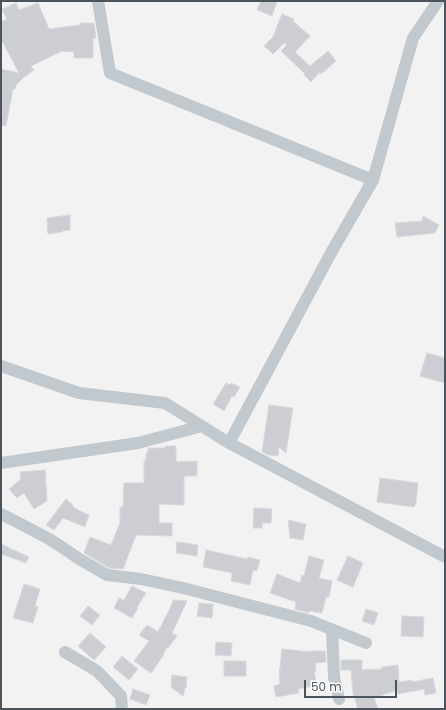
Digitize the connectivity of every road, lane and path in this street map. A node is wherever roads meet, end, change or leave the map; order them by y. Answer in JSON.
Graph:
{"nodes":[{"id":1,"x":98,"y":1,"type":"edge"},
{"id":2,"x":438,"y":1,"type":"edge"},
{"id":3,"x":373,"y":180,"type":"junction"},
{"id":4,"x":1,"y":366,"type":"edge"},
{"id":5,"x":202,"y":426,"type":"junction"},
{"id":6,"x":229,"y":443,"type":"junction"},
{"id":7,"x":1,"y":463,"type":"edge"},
{"id":8,"x":1,"y":514,"type":"edge"},
{"id":9,"x":445,"y":557,"type":"edge"},
{"id":10,"x":332,"y":630,"type":"junction"},
{"id":11,"x":366,"y":643,"type":"dead end"},
{"id":12,"x":65,"y":652,"type":"dead end"},
{"id":13,"x":339,"y":699,"type":"dead end"},
{"id":14,"x":122,"y":709,"type":"edge"}],
"edges":[{"from":1,"to":3,"type":"street"},
{"from":2,"to":3,"type":"street"},
{"from":3,"to":6,"type":"street"},
{"from":4,"to":5,"type":"street"},
{"from":5,"to":6,"type":"street"},
{"from":5,"to":7,"type":"street"},
{"from":6,"to":9,"type":"street"},
{"from":8,"to":10,"type":"street"},
{"from":10,"to":11,"type":"street"},
{"from":10,"to":13,"type":"street"},
{"from":12,"to":14,"type":"street"}]}
